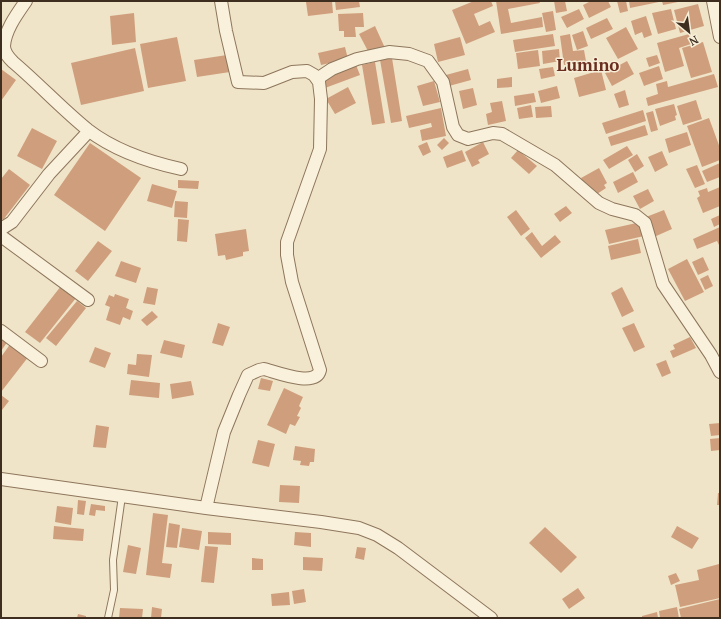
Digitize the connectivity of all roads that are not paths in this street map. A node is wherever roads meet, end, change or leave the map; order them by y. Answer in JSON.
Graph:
{"nodes":[{"id":1,"x":26,"y":1,"type":"edge"},
{"id":2,"x":221,"y":1,"type":"edge"},
{"id":3,"x":713,"y":1,"type":"edge"},
{"id":4,"x":720,"y":37,"type":"edge"},
{"id":5,"x":317,"y":78,"type":"junction"},
{"id":6,"x":89,"y":131,"type":"junction"},
{"id":7,"x":181,"y":169,"type":"dead end"},
{"id":8,"x":1,"y":228,"type":"edge"},
{"id":9,"x":1,"y":236,"type":"edge"},
{"id":10,"x":88,"y":300,"type":"dead end"},
{"id":11,"x":1,"y":331,"type":"edge"},
{"id":12,"x":40,"y":361,"type":"dead end"},
{"id":13,"x":720,"y":372,"type":"edge"},
{"id":14,"x":1,"y":479,"type":"edge"},
{"id":15,"x":122,"y":496,"type":"junction"},
{"id":16,"x":206,"y":508,"type":"junction"},
{"id":17,"x":108,"y":618,"type":"edge"},
{"id":18,"x":491,"y":618,"type":"edge"}],
"edges":[{"from":1,"to":6,"type":"street"},
{"from":2,"to":5,"type":"street"},
{"from":3,"to":4,"type":"street"},
{"from":5,"to":13,"type":"street"},
{"from":5,"to":16,"type":"street"},
{"from":6,"to":7,"type":"street"},
{"from":6,"to":8,"type":"street"},
{"from":9,"to":10,"type":"street"},
{"from":11,"to":12,"type":"street"},
{"from":14,"to":15,"type":"street"},
{"from":15,"to":16,"type":"street"},
{"from":15,"to":17,"type":"lane"},
{"from":16,"to":18,"type":"street"}]}
